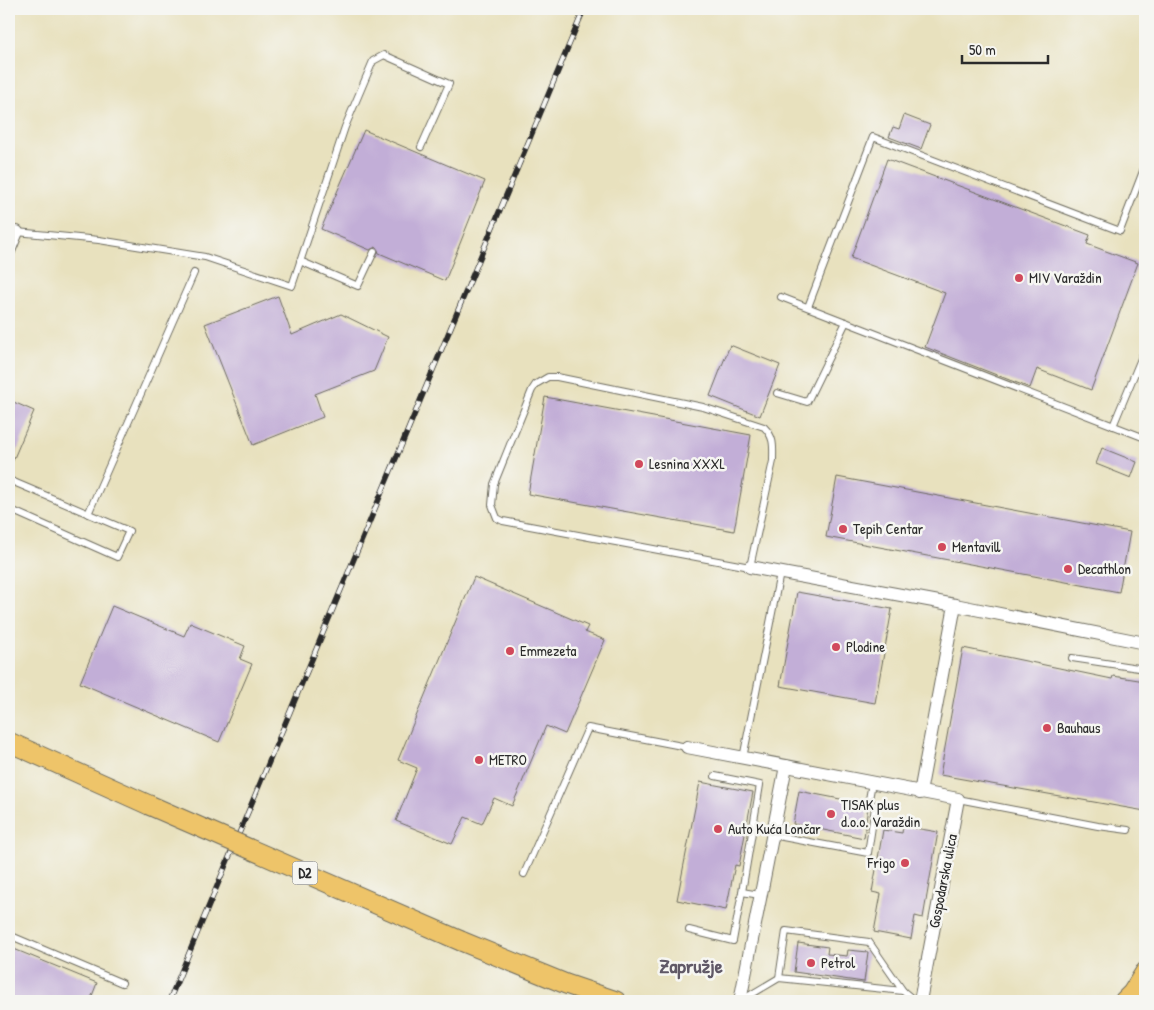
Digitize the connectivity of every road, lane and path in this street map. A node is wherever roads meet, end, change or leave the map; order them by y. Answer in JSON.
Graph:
{"nodes":[{"id":1,"x":421,"y":147,"type":"dead end"},
{"id":2,"x":1145,"y":166,"type":"edge"},
{"id":3,"x":17,"y":232,"type":"joint"},
{"id":4,"x":9,"y":251,"type":"edge"},
{"id":5,"x":374,"y":252,"type":"dead end"},
{"id":6,"x":300,"y":261,"type":"junction"},
{"id":7,"x":194,"y":273,"type":"dead end"},
{"id":8,"x":781,"y":297,"type":"dead end"},
{"id":9,"x":808,"y":307,"type":"junction"},
{"id":10,"x":846,"y":322,"type":"junction"},
{"id":11,"x":1145,"y":349,"type":"edge"},
{"id":12,"x":777,"y":393,"type":"dead end"},
{"id":13,"x":1112,"y":426,"type":"junction"},
{"id":14,"x":1145,"y":438,"type":"edge"},
{"id":15,"x":9,"y":480,"type":"edge"},
{"id":16,"x":9,"y":509,"type":"edge"},
{"id":17,"x":88,"y":514,"type":"junction"},
{"id":18,"x":750,"y":567,"type":"junction"},
{"id":19,"x":780,"y":572,"type":"junction"},
{"id":20,"x":955,"y":606,"type":"junction"},
{"id":21,"x":1145,"y":643,"type":"edge"},
{"id":22,"x":1072,"y":658,"type":"dead end"},
{"id":23,"x":1145,"y":669,"type":"edge"},
{"id":24,"x":9,"y":742,"type":"edge"},
{"id":25,"x":687,"y":747,"type":"joint"},
{"id":26,"x":743,"y":758,"type":"junction"},
{"id":27,"x":786,"y":766,"type":"junction"},
{"id":28,"x":715,"y":776,"type":"dead end"},
{"id":29,"x":872,"y":783,"type":"junction"},
{"id":30,"x":920,"y":793,"type":"junction"},
{"id":31,"x":958,"y":799,"type":"junction"},
{"id":32,"x":1128,"y":830,"type":"dead end"},
{"id":33,"x":772,"y":835,"type":"junction"},
{"id":34,"x":524,"y":874,"type":"dead end"},
{"id":35,"x":742,"y":892,"type":"junction"},
{"id":36,"x":760,"y":895,"type":"junction"},
{"id":37,"x":689,"y":930,"type":"dead end"},
{"id":38,"x":9,"y":935,"type":"edge"},
{"id":39,"x":1145,"y":972,"type":"edge"},
{"id":40,"x":779,"y":978,"type":"junction"},
{"id":41,"x":122,"y":983,"type":"dead end"},
{"id":42,"x":903,"y":991,"type":"junction"},
{"id":43,"x":1145,"y":993,"type":"edge"},
{"id":44,"x":616,"y":1001,"type":"edge"},
{"id":45,"x":740,"y":1001,"type":"edge"},
{"id":46,"x":914,"y":1001,"type":"edge"},
{"id":47,"x":920,"y":1001,"type":"edge"},
{"id":48,"x":1124,"y":1001,"type":"edge"},
{"id":49,"x":1142,"y":1001,"type":"edge"}],
"edges":[{"from":1,"to":6,"type":"lane"},
{"from":2,"to":9,"type":"lane"},
{"from":3,"to":4,"type":"street"},
{"from":3,"to":6,"type":"lane"},
{"from":5,"to":6,"type":"lane"},
{"from":7,"to":17,"type":"lane"},
{"from":8,"to":9,"type":"lane"},
{"from":9,"to":10,"type":"lane"},
{"from":10,"to":12,"type":"lane"},
{"from":10,"to":13,"type":"lane"},
{"from":11,"to":13,"type":"lane"},
{"from":13,"to":14,"type":"lane"},
{"from":15,"to":17,"type":"lane"},
{"from":16,"to":17,"type":"lane"},
{"from":18,"to":18,"type":"lane"},
{"from":18,"to":19,"type":"street"},
{"from":19,"to":20,"type":"street"},
{"from":19,"to":26,"type":"lane"},
{"from":20,"to":21,"type":"street"},
{"from":20,"to":30,"type":"street"},
{"from":22,"to":23,"type":"lane"},
{"from":24,"to":44,"type":"main road","number":"D2","bridge":true},
{"from":25,"to":26,"type":"street"},
{"from":25,"to":34,"type":"lane"},
{"from":26,"to":27,"type":"street"},
{"from":27,"to":29,"type":"street"},
{"from":27,"to":33,"type":"street"},
{"from":28,"to":35,"type":"lane"},
{"from":29,"to":30,"type":"street"},
{"from":29,"to":33,"type":"lane"},
{"from":30,"to":31,"type":"street"},
{"from":31,"to":32,"type":"lane"},
{"from":31,"to":47,"type":"street","name":"Gospodarska ulica"},
{"from":33,"to":36,"type":"street"},
{"from":35,"to":36,"type":"lane"},
{"from":35,"to":37,"type":"lane"},
{"from":36,"to":45,"type":"street"},
{"from":38,"to":41,"type":"lane"},
{"from":39,"to":48,"type":"main road"},
{"from":40,"to":42,"type":"lane"},
{"from":40,"to":42,"type":"lane"},
{"from":40,"to":45,"type":"lane"},
{"from":42,"to":46,"type":"lane"},
{"from":43,"to":49,"type":"main road"}]}
